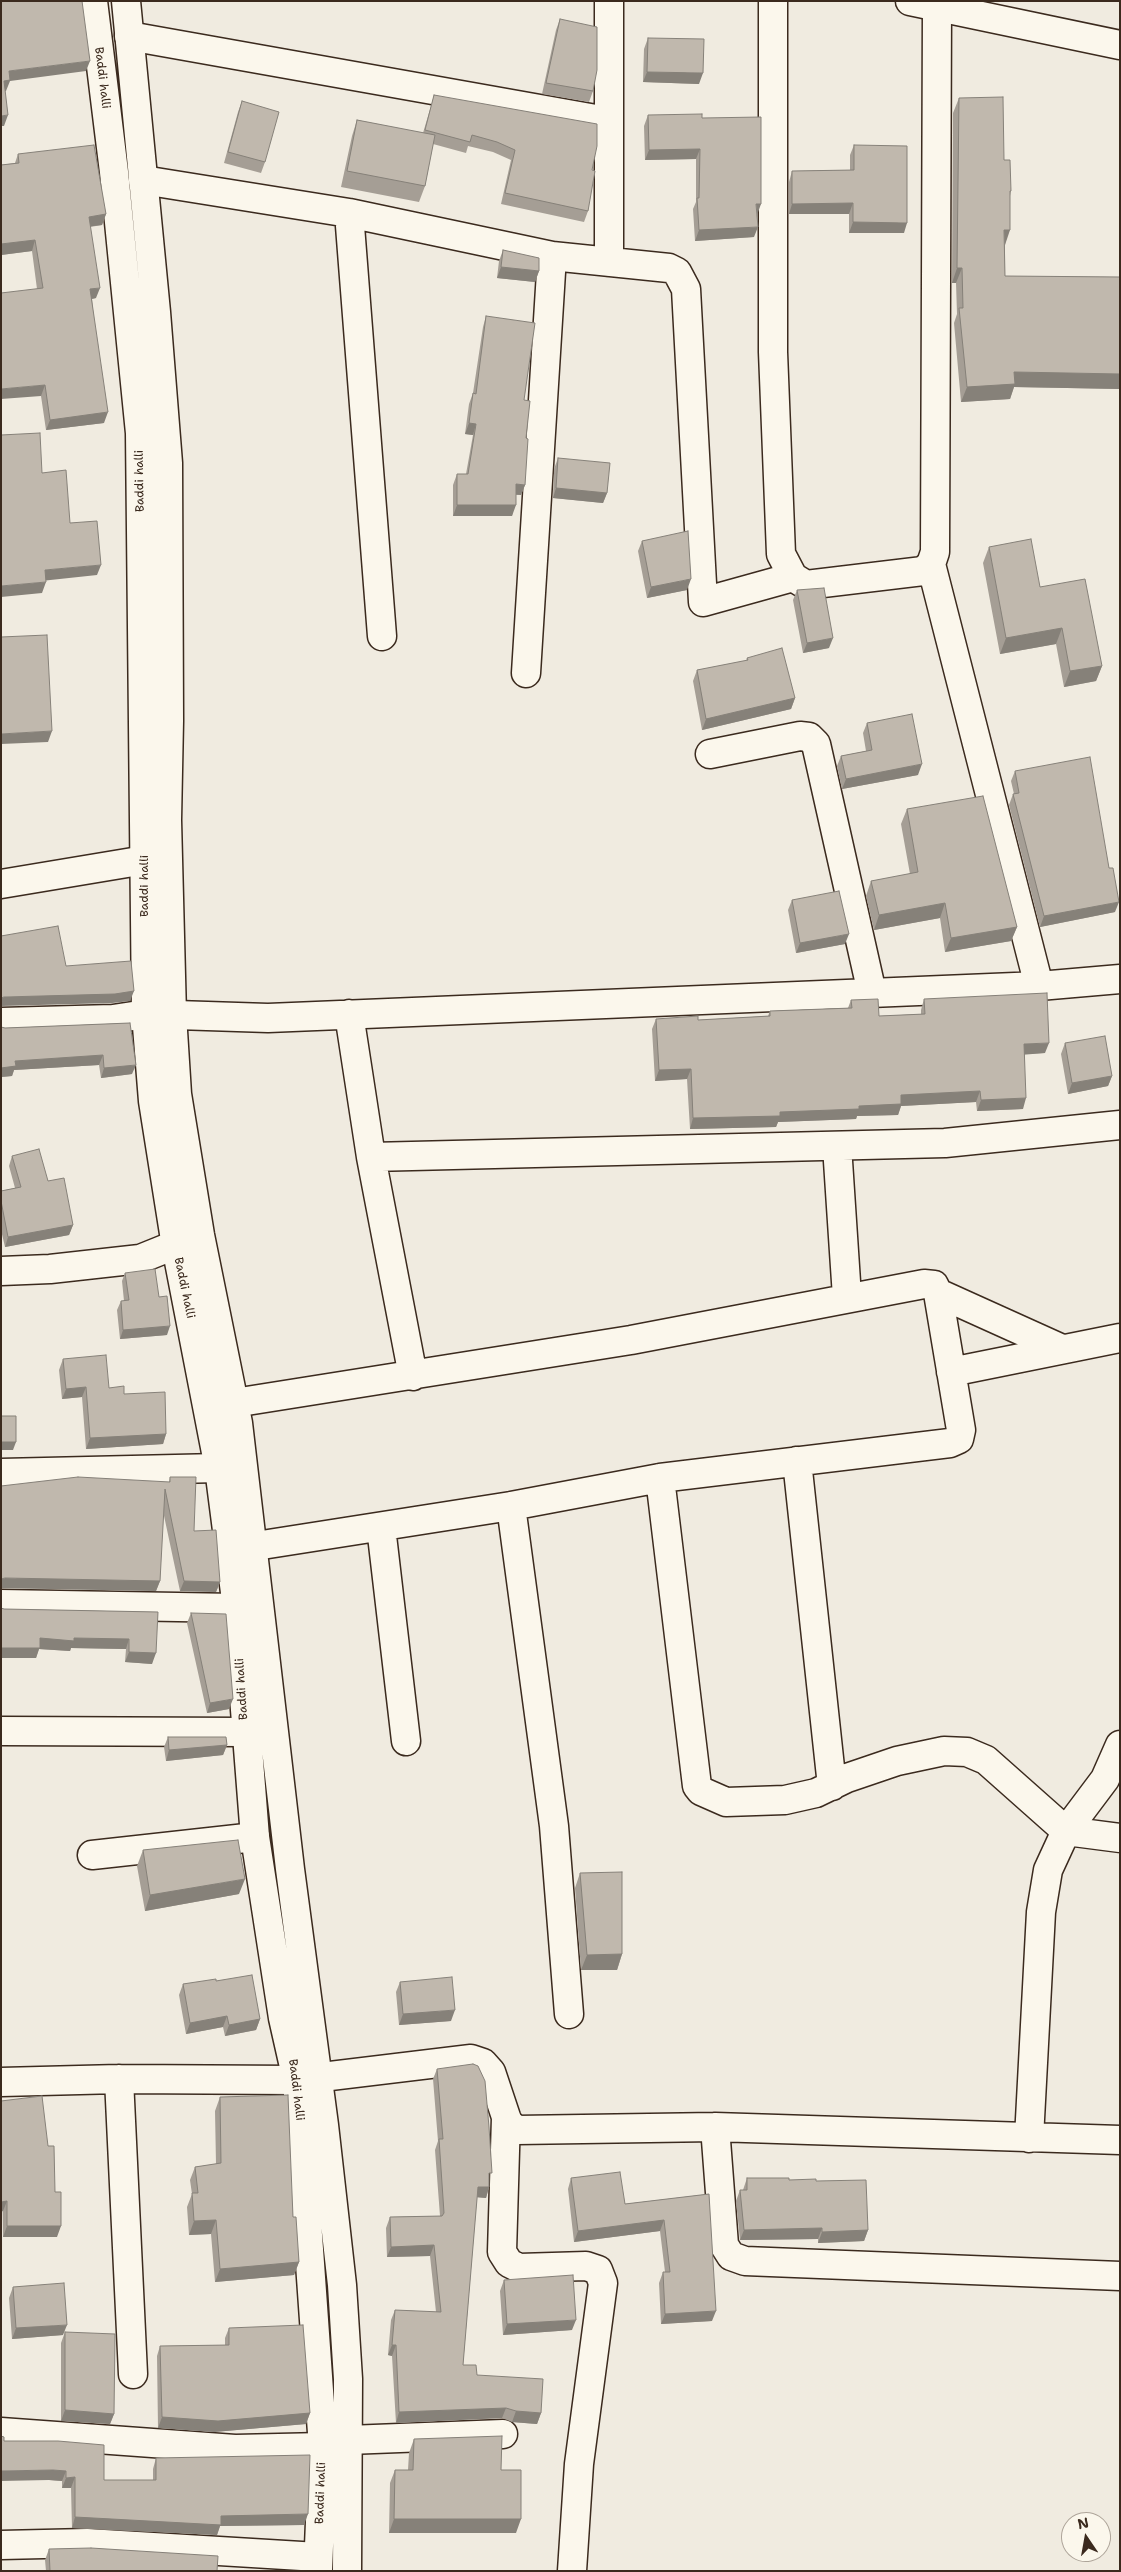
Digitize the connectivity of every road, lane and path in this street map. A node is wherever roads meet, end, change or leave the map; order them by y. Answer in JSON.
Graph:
{"nodes":[{"id":1,"x":93,"y":1,"type":"edge"},
{"id":2,"x":126,"y":1,"type":"edge"},
{"id":3,"x":609,"y":1,"type":"edge"},
{"id":4,"x":773,"y":1,"type":"edge"},
{"id":5,"x":910,"y":1,"type":"edge"},
{"id":6,"x":937,"y":6,"type":"junction"},
{"id":7,"x":129,"y":36,"type":"junction"},
{"id":8,"x":1120,"y":45,"type":"edge"},
{"id":9,"x":607,"y":121,"type":"junction"},
{"id":10,"x":143,"y":180,"type":"junction"},
{"id":11,"x":349,"y":213,"type":"junction"},
{"id":12,"x":552,"y":256,"type":"junction"},
{"id":13,"x":609,"y":262,"type":"junction"},
{"id":14,"x":931,"y":564,"type":"junction"},
{"id":15,"x":792,"y":577,"type":"junction"},
{"id":16,"x":382,"y":636,"type":"dead end"},
{"id":17,"x":526,"y":674,"type":"dead end"},
{"id":18,"x":710,"y":754,"type":"dead end"},
{"id":19,"x":145,"y":860,"type":"junction"},
{"id":20,"x":1,"y":884,"type":"edge"},
{"id":21,"x":1120,"y":979,"type":"edge"},
{"id":22,"x":1039,"y":986,"type":"junction"},
{"id":23,"x":872,"y":993,"type":"junction"},
{"id":24,"x":349,"y":1014,"type":"junction"},
{"id":25,"x":159,"y":1015,"type":"junction"},
{"id":26,"x":1,"y":1022,"type":"edge"},
{"id":27,"x":1120,"y":1125,"type":"edge"},
{"id":28,"x":836,"y":1146,"type":"junction"},
{"id":29,"x":371,"y":1157,"type":"junction"},
{"id":30,"x":200,"y":1235,"type":"junction"},
{"id":31,"x":176,"y":1246,"type":"junction"},
{"id":32,"x":1,"y":1271,"type":"edge"},
{"id":33,"x":938,"y":1293,"type":"junction"},
{"id":34,"x":847,"y":1297,"type":"junction"},
{"id":35,"x":1120,"y":1338,"type":"edge"},
{"id":36,"x":1062,"y":1349,"type":"junction"},
{"id":37,"x":951,"y":1372,"type":"junction"},
{"id":38,"x":413,"y":1376,"type":"junction"},
{"id":39,"x":234,"y":1403,"type":"junction"},
{"id":40,"x":797,"y":1461,"type":"junction"},
{"id":41,"x":219,"y":1468,"type":"junction"},
{"id":42,"x":1,"y":1473,"type":"edge"},
{"id":43,"x":660,"y":1478,"type":"junction"},
{"id":44,"x":511,"y":1506,"type":"junction"},
{"id":45,"x":381,"y":1527,"type":"junction"},
{"id":46,"x":242,"y":1549,"type":"junction"},
{"id":47,"x":1,"y":1604,"type":"edge"},
{"id":48,"x":237,"y":1608,"type":"junction"},
{"id":49,"x":1,"y":1731,"type":"edge"},
{"id":50,"x":246,"y":1732,"type":"junction"},
{"id":51,"x":406,"y":1741,"type":"dead end"},
{"id":52,"x":1120,"y":1745,"type":"edge"},
{"id":53,"x":832,"y":1786,"type":"junction"},
{"id":54,"x":1066,"y":1831,"type":"junction"},
{"id":55,"x":255,"y":1837,"type":"junction"},
{"id":56,"x":1120,"y":1838,"type":"edge"},
{"id":57,"x":92,"y":1856,"type":"dead end"},
{"id":58,"x":569,"y":2014,"type":"dead end"},
{"id":59,"x":119,"y":2079,"type":"junction"},
{"id":60,"x":307,"y":2079,"type":"junction"},
{"id":61,"x":1,"y":2082,"type":"edge"},
{"id":62,"x":506,"y":2117,"type":"junction"},
{"id":63,"x":715,"y":2127,"type":"junction"},
{"id":64,"x":1029,"y":2138,"type":"junction"},
{"id":65,"x":1120,"y":2140,"type":"edge"},
{"id":66,"x":1120,"y":2276,"type":"edge"},
{"id":67,"x":133,"y":2374,"type":"dead end"},
{"id":68,"x":1,"y":2432,"type":"edge"},
{"id":69,"x":504,"y":2434,"type":"dead end"},
{"id":70,"x":335,"y":2444,"type":"junction"},
{"id":71,"x":1,"y":2545,"type":"edge"},
{"id":72,"x":318,"y":2564,"type":"edge"},
{"id":73,"x":347,"y":2571,"type":"edge"},
{"id":74,"x":572,"y":2571,"type":"edge"}],
"edges":[{"from":1,"to":19,"type":"street","name":"Baddi halli"},
{"from":2,"to":7,"type":"street"},
{"from":3,"to":9,"type":"street"},
{"from":4,"to":15,"type":"street"},
{"from":5,"to":6,"type":"street"},
{"from":6,"to":8,"type":"street"},
{"from":6,"to":14,"type":"street"},
{"from":7,"to":9,"type":"street"},
{"from":7,"to":10,"type":"street"},
{"from":9,"to":13,"type":"street"},
{"from":10,"to":11,"type":"street"},
{"from":10,"to":25,"type":"street"},
{"from":11,"to":12,"type":"street"},
{"from":11,"to":16,"type":"street"},
{"from":12,"to":13,"type":"street"},
{"from":12,"to":17,"type":"street"},
{"from":13,"to":15,"type":"street"},
{"from":14,"to":15,"type":"street"},
{"from":14,"to":22,"type":"street"},
{"from":18,"to":23,"type":"street"},
{"from":19,"to":20,"type":"street"},
{"from":19,"to":25,"type":"street","name":"Baddi halli"},
{"from":21,"to":22,"type":"street"},
{"from":22,"to":23,"type":"street"},
{"from":23,"to":24,"type":"street"},
{"from":24,"to":25,"type":"street"},
{"from":24,"to":29,"type":"street"},
{"from":25,"to":26,"type":"street"},
{"from":25,"to":30,"type":"street"},
{"from":25,"to":31,"type":"street","name":"Baddi halli"},
{"from":27,"to":28,"type":"street"},
{"from":28,"to":29,"type":"street"},
{"from":28,"to":34,"type":"street"},
{"from":29,"to":38,"type":"street"},
{"from":30,"to":31,"type":"street"},
{"from":30,"to":39,"type":"street"},
{"from":31,"to":32,"type":"street"},
{"from":31,"to":41,"type":"street","name":"Baddi halli"},
{"from":33,"to":34,"type":"street"},
{"from":33,"to":36,"type":"street"},
{"from":33,"to":37,"type":"street"},
{"from":34,"to":38,"type":"street"},
{"from":35,"to":36,"type":"street"},
{"from":36,"to":37,"type":"street"},
{"from":37,"to":40,"type":"street"},
{"from":38,"to":39,"type":"street"},
{"from":39,"to":46,"type":"street"},
{"from":40,"to":43,"type":"street"},
{"from":40,"to":53,"type":"street"},
{"from":41,"to":42,"type":"street"},
{"from":41,"to":46,"type":"street","name":"Baddi halli"},
{"from":43,"to":44,"type":"street"},
{"from":43,"to":53,"type":"street"},
{"from":44,"to":45,"type":"street"},
{"from":44,"to":58,"type":"street"},
{"from":45,"to":46,"type":"street"},
{"from":45,"to":51,"type":"street"},
{"from":46,"to":48,"type":"street","name":"Baddi halli"},
{"from":46,"to":60,"type":"street"},
{"from":47,"to":48,"type":"street"},
{"from":48,"to":50,"type":"street","name":"Baddi halli"},
{"from":49,"to":50,"type":"street"},
{"from":50,"to":55,"type":"street","name":"Baddi halli"},
{"from":52,"to":54,"type":"street"},
{"from":53,"to":54,"type":"street"},
{"from":54,"to":56,"type":"street"},
{"from":54,"to":64,"type":"street"},
{"from":55,"to":57,"type":"street"},
{"from":55,"to":60,"type":"street","name":"Baddi halli"},
{"from":59,"to":60,"type":"street"},
{"from":59,"to":61,"type":"street"},
{"from":59,"to":67,"type":"street"},
{"from":60,"to":62,"type":"street"},
{"from":60,"to":70,"type":"street","name":"Baddi halli"},
{"from":62,"to":63,"type":"street"},
{"from":62,"to":74,"type":"street"},
{"from":63,"to":64,"type":"street"},
{"from":63,"to":66,"type":"street"},
{"from":64,"to":65,"type":"street"},
{"from":68,"to":70,"type":"street"},
{"from":69,"to":70,"type":"street"},
{"from":70,"to":72,"type":"street","name":"Baddi halli"},
{"from":70,"to":73,"type":"street"},
{"from":71,"to":72,"type":"street"}]}
